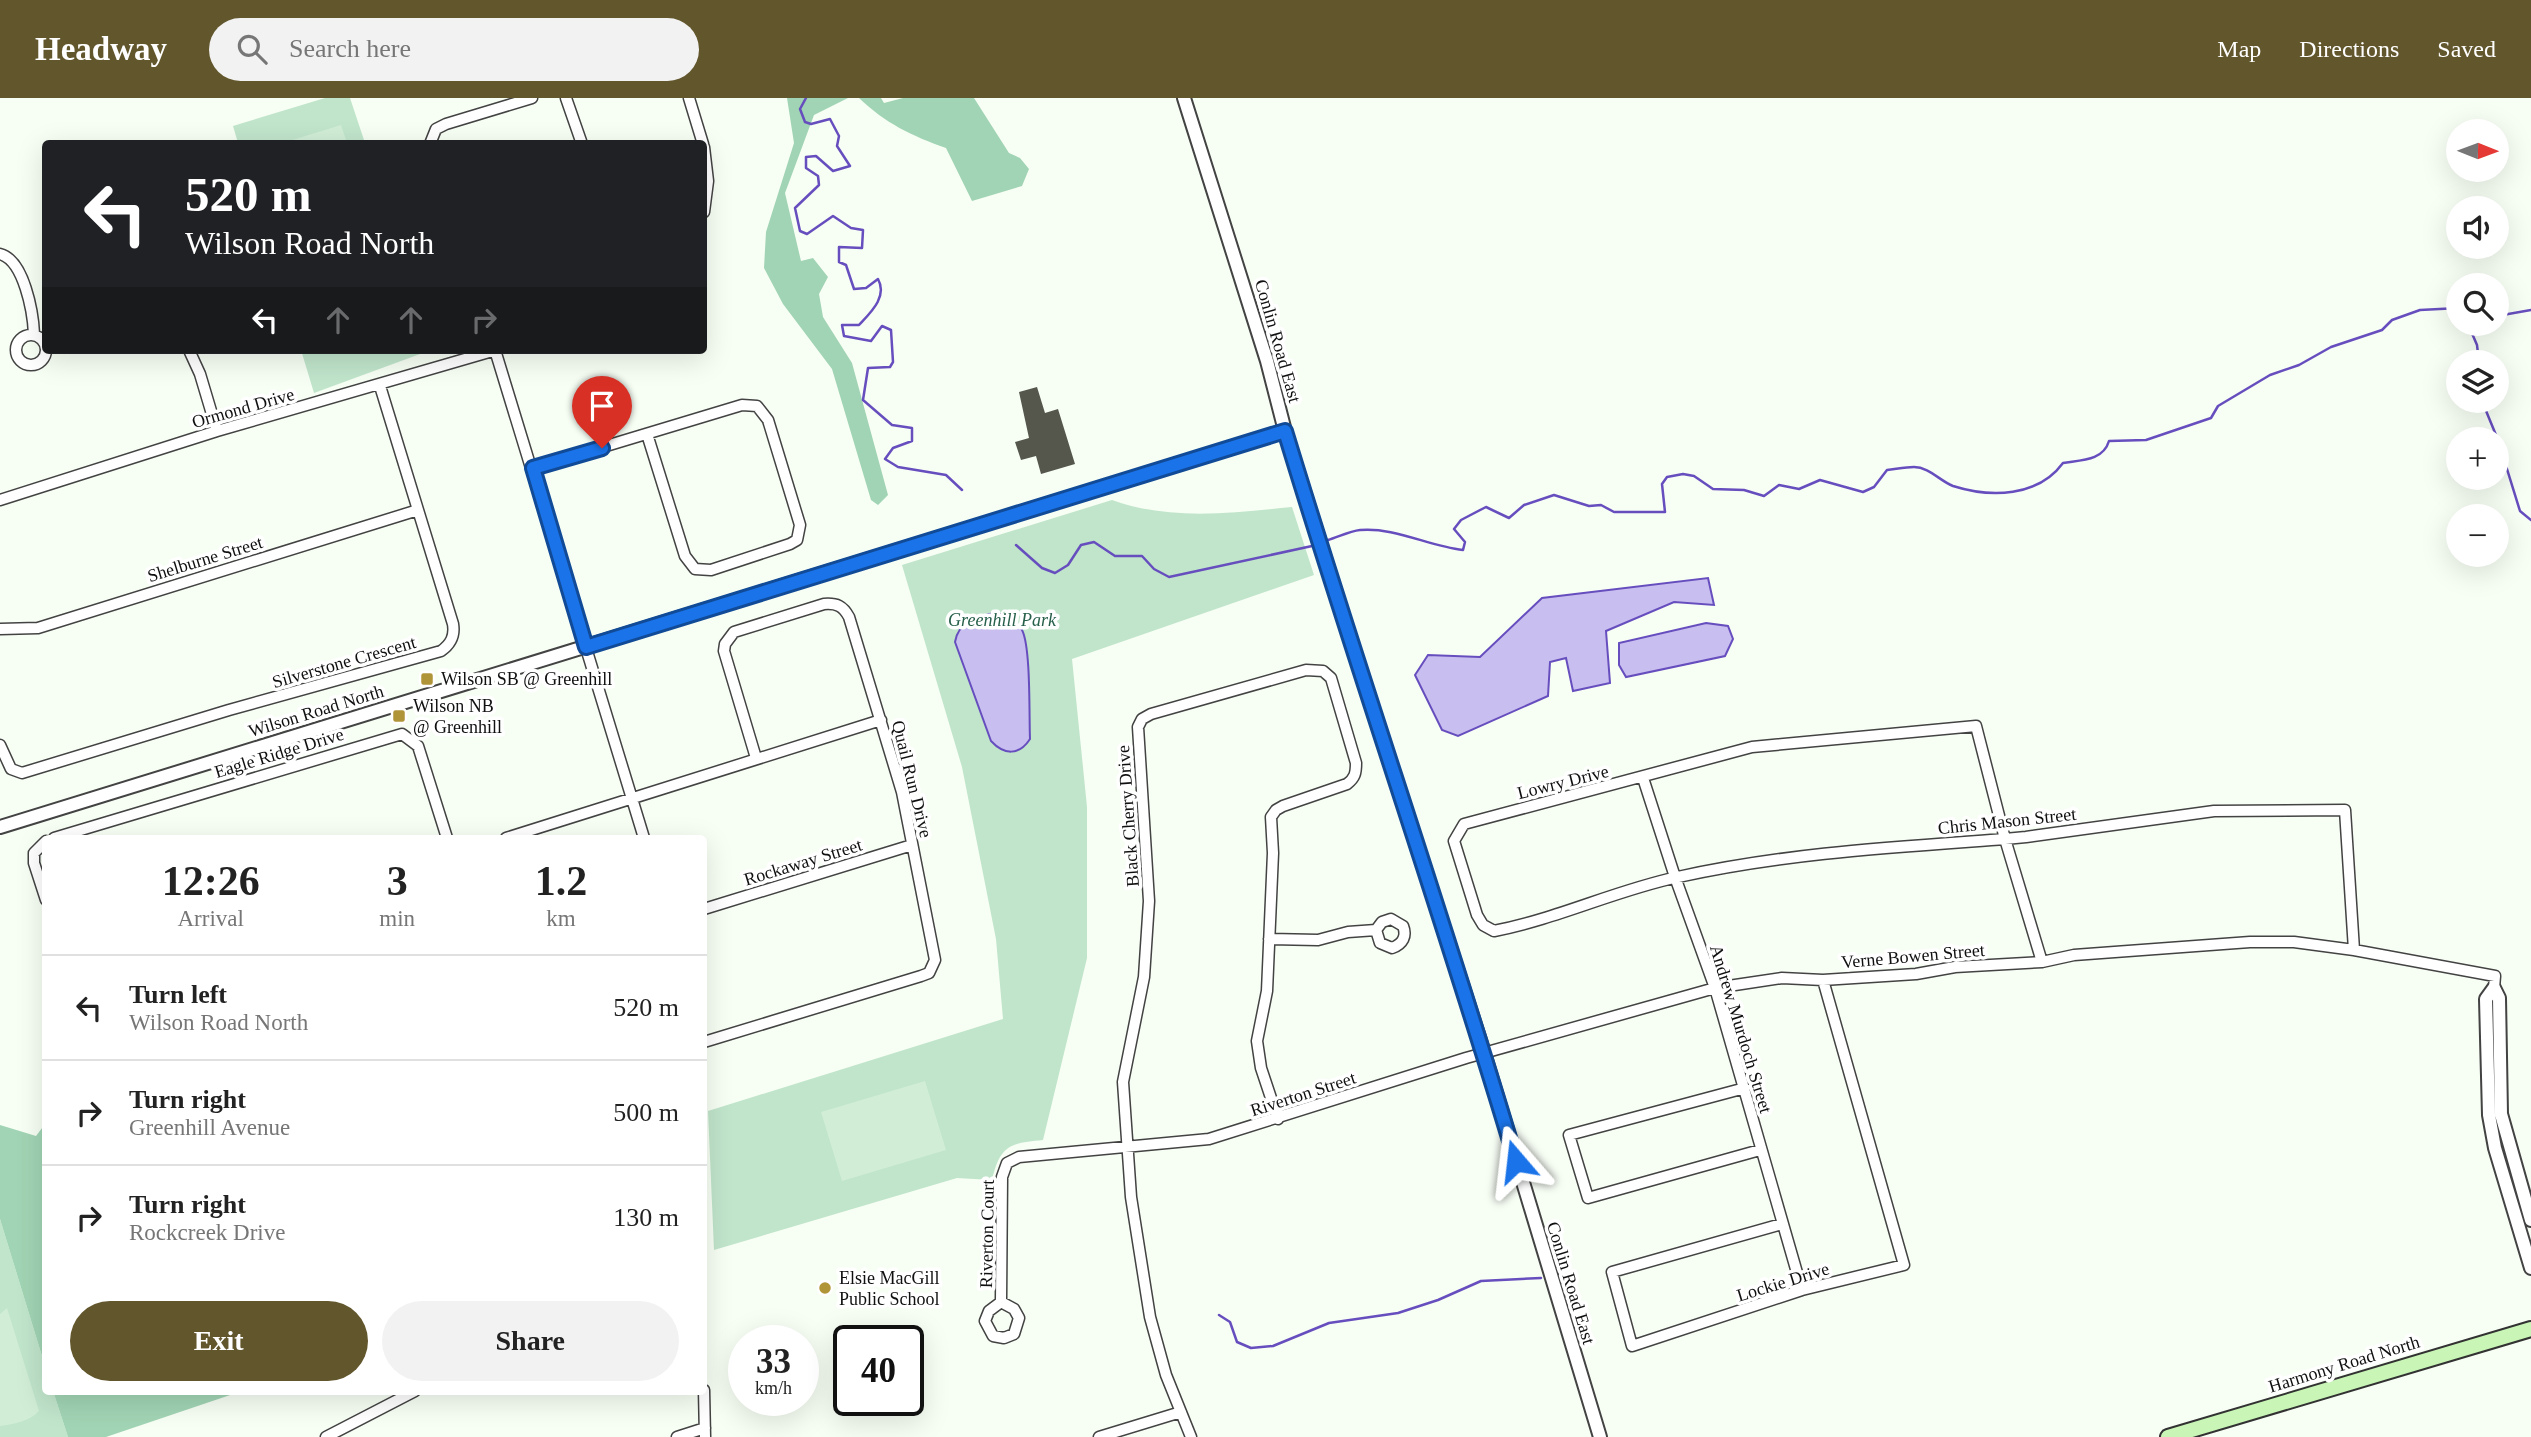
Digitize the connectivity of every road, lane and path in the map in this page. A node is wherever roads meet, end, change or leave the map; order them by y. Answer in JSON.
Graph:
{"nodes":[{"id":1,"x":531,"y":98,"type":"edge"},
{"id":2,"x":566,"y":98,"type":"edge"},
{"id":3,"x":689,"y":98,"type":"edge"},
{"id":4,"x":1184,"y":98,"type":"edge"},
{"id":5,"x":432,"y":140,"type":"edge"},
{"id":6,"x":581,"y":140,"type":"edge"},
{"id":7,"x":702,"y":140,"type":"edge"},
{"id":8,"x":0,"y":254,"type":"edge"},
{"id":9,"x":34,"y":334,"type":"dead end"},
{"id":10,"x":191,"y":354,"type":"edge"},
{"id":11,"x":483,"y":354,"type":"edge"},
{"id":12,"x":497,"y":354,"type":"edge"},
{"id":13,"x":380,"y":386,"type":"junction"},
{"id":14,"x":217,"y":431,"type":"junction"},
{"id":15,"x":1285,"y":431,"type":"junction"},
{"id":16,"x":648,"y":435,"type":"junction"},
{"id":17,"x":533,"y":468,"type":"junction"},
{"id":18,"x":0,"y":500,"type":"edge"},
{"id":19,"x":418,"y":510,"type":"junction"},
{"id":20,"x":0,"y":629,"type":"edge"},
{"id":21,"x":586,"y":647,"type":"junction"},
{"id":22,"x":881,"y":720,"type":"junction"},
{"id":23,"x":0,"y":745,"type":"edge"},
{"id":24,"x":756,"y":758,"type":"junction"},
{"id":25,"x":1643,"y":778,"type":"junction"},
{"id":26,"x":633,"y":800,"type":"junction"},
{"id":27,"x":0,"y":827,"type":"edge"},
{"id":28,"x":64,"y":835,"type":"edge"},
{"id":29,"x":446,"y":835,"type":"edge"},
{"id":30,"x":516,"y":835,"type":"edge"},
{"id":31,"x":643,"y":835,"type":"edge"},
{"id":32,"x":2005,"y":839,"type":"junction"},
{"id":33,"x":42,"y":845,"type":"edge"},
{"id":34,"x":912,"y":845,"type":"junction"},
{"id":35,"x":1675,"y":877,"type":"junction"},
{"id":36,"x":42,"y":888,"type":"edge"},
{"id":37,"x":707,"y":908,"type":"edge"},
{"id":38,"x":1376,"y":930,"type":"dead end"},
{"id":39,"x":1269,"y":939,"type":"junction"},
{"id":40,"x":2354,"y":950,"type":"junction"},
{"id":41,"x":2042,"y":962,"type":"junction"},
{"id":42,"x":1823,"y":980,"type":"junction"},
{"id":43,"x":2495,"y":982,"type":"junction"},
{"id":44,"x":1715,"y":988,"type":"junction"},
{"id":45,"x":707,"y":1041,"type":"edge"},
{"id":46,"x":1484,"y":1054,"type":"junction"},
{"id":47,"x":1745,"y":1088,"type":"junction"},
{"id":48,"x":1278,"y":1119,"type":"junction"},
{"id":49,"x":1128,"y":1148,"type":"junction"},
{"id":50,"x":1760,"y":1150,"type":"junction"},
{"id":51,"x":2531,"y":1220,"type":"edge"},
{"id":52,"x":1782,"y":1224,"type":"junction"},
{"id":53,"x":2531,"y":1268,"type":"edge"},
{"id":54,"x":1802,"y":1290,"type":"junction"},
{"id":55,"x":1001,"y":1302,"type":"dead end"},
{"id":56,"x":2531,"y":1329,"type":"edge"},
{"id":57,"x":407,"y":1395,"type":"edge"},
{"id":58,"x":704,"y":1395,"type":"edge"},
{"id":59,"x":1181,"y":1412,"type":"junction"},
{"id":60,"x":705,"y":1432,"type":"edge"},
{"id":61,"x":326,"y":1437,"type":"edge"},
{"id":62,"x":677,"y":1437,"type":"edge"},
{"id":63,"x":1099,"y":1437,"type":"edge"},
{"id":64,"x":1191,"y":1437,"type":"edge"},
{"id":65,"x":1600,"y":1437,"type":"edge"},
{"id":66,"x":2168,"y":1437,"type":"edge"}],
"edges":[{"from":1,"to":5,"type":"street"},
{"from":2,"to":6,"type":"street"},
{"from":3,"to":7,"type":"street"},
{"from":4,"to":15,"type":"street","name":"Conlin Road East"},
{"from":8,"to":9,"type":"street"},
{"from":10,"to":14,"type":"street"},
{"from":11,"to":13,"type":"street","name":"Ormond Drive"},
{"from":12,"to":17,"type":"street"},
{"from":13,"to":14,"type":"street","name":"Ormond Drive"},
{"from":13,"to":19,"type":"street","name":"Silverstone Crescent"},
{"from":14,"to":18,"type":"street","name":"Ormond Drive"},
{"from":15,"to":21,"type":"street","name":"Wilson Road North"},
{"from":15,"to":46,"type":"street","name":"Conlin Road East"},
{"from":16,"to":16,"type":"street"},
{"from":16,"to":17,"type":"street"},
{"from":17,"to":21,"type":"street"},
{"from":19,"to":20,"type":"street","name":"Shelburne Street"},
{"from":19,"to":23,"type":"street","name":"Silverstone Crescent"},
{"from":21,"to":26,"type":"street"},
{"from":21,"to":27,"type":"street","name":"Wilson Road North"},
{"from":22,"to":24,"type":"street"},
{"from":22,"to":24,"type":"street","name":"Quail Run Drive"},
{"from":22,"to":34,"type":"street","name":"Quail Run Drive"},
{"from":24,"to":26,"type":"street"},
{"from":25,"to":32,"type":"street","name":"Lowry Drive"},
{"from":25,"to":35,"type":"street","name":"Andrew Murdoch Street"},
{"from":25,"to":35,"type":"street","name":"Lowry Drive"},
{"from":26,"to":30,"type":"street"},
{"from":26,"to":31,"type":"street"},
{"from":28,"to":29,"type":"street","name":"Eagle Ridge Drive"},
{"from":32,"to":35,"type":"street","name":"Chris Mason Street"},
{"from":32,"to":40,"type":"street","name":"Chris Mason Street"},
{"from":32,"to":41,"type":"street"},
{"from":33,"to":36,"type":"street"},
{"from":34,"to":37,"type":"street","name":"Rockaway Street"},
{"from":34,"to":45,"type":"street","name":"Quail Run Drive"},
{"from":35,"to":44,"type":"street","name":"Andrew Murdoch Street"},
{"from":38,"to":39,"type":"street"},
{"from":39,"to":48,"type":"street","name":"Black Cherry Drive"},
{"from":39,"to":49,"type":"street","name":"Black Cherry Drive"},
{"from":40,"to":41,"type":"street","name":"Verne Bowen Street"},
{"from":40,"to":43,"type":"street","name":"Verne Bowen Street"},
{"from":41,"to":42,"type":"street","name":"Verne Bowen Street"},
{"from":42,"to":44,"type":"street","name":"Verne Bowen Street"},
{"from":42,"to":54,"type":"street","name":"Lockie Drive"},
{"from":43,"to":51,"type":"street"},
{"from":43,"to":53,"type":"street"},
{"from":44,"to":46,"type":"street","name":"Verne Bowen Street"},
{"from":44,"to":47,"type":"street","name":"Andrew Murdoch Street"},
{"from":46,"to":48,"type":"street","name":"Riverton Street"},
{"from":46,"to":65,"type":"street","name":"Conlin Road East"},
{"from":47,"to":50,"type":"street","name":"Andrew Murdoch Street"},
{"from":47,"to":50,"type":"street"},
{"from":48,"to":49,"type":"street","name":"Riverton Street"},
{"from":49,"to":55,"type":"street","name":"Riverton Court"},
{"from":49,"to":59,"type":"street","name":"Black Cherry Drive"},
{"from":50,"to":52,"type":"street","name":"Andrew Murdoch Street"},
{"from":52,"to":54,"type":"street","name":"Andrew Murdoch Street"},
{"from":52,"to":54,"type":"street","name":"Lockie Drive"},
{"from":56,"to":66,"type":"main road","name":"Harmony Road North"},
{"from":57,"to":61,"type":"street"},
{"from":58,"to":60,"type":"street"},
{"from":59,"to":63,"type":"street"},
{"from":59,"to":64,"type":"street","name":"Black Cherry Drive"},
{"from":60,"to":62,"type":"street"}]}
